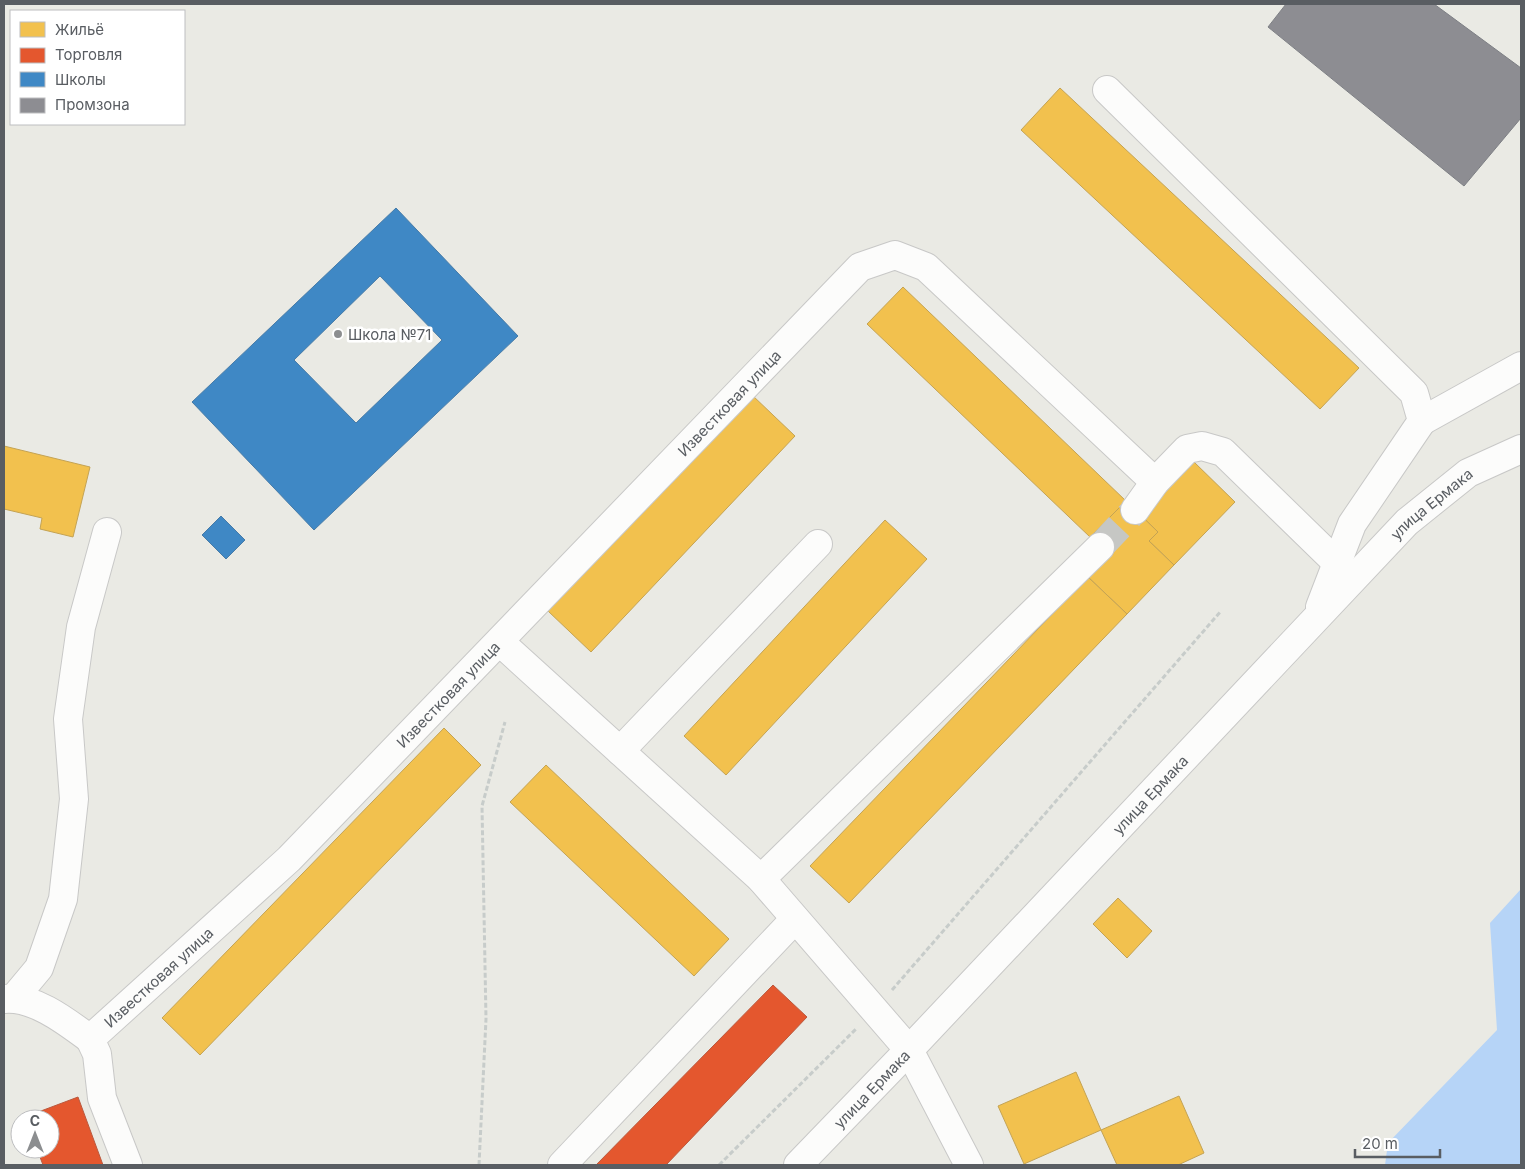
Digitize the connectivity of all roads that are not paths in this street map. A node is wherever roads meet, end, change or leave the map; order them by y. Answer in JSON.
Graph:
{"nodes":[{"id":1,"x":1107,"y":90,"type":"dead end"},
{"id":2,"x":1521,"y":366,"type":"edge"},
{"id":3,"x":1422,"y":421,"type":"junction"},
{"id":4,"x":1521,"y":449,"type":"edge"},
{"id":5,"x":1155,"y":482,"type":"junction"},
{"id":6,"x":1135,"y":510,"type":"tunnel mouth"},
{"id":7,"x":107,"y":532,"type":"dead end"},
{"id":8,"x":818,"y":544,"type":"dead end"},
{"id":9,"x":1100,"y":547,"type":"tunnel mouth"},
{"id":10,"x":1337,"y":563,"type":"junction"},
{"id":11,"x":1315,"y":620,"type":"junction"},
{"id":12,"x":500,"y":642,"type":"junction"},
{"id":13,"x":620,"y":751,"type":"junction"},
{"id":14,"x":761,"y":879,"type":"junction"},
{"id":15,"x":795,"y":919,"type":"junction"},
{"id":16,"x":9,"y":999,"type":"edge"},
{"id":17,"x":90,"y":1039,"type":"junction"},
{"id":18,"x":909,"y":1050,"type":"junction"},
{"id":19,"x":128,"y":1165,"type":"edge"},
{"id":20,"x":562,"y":1165,"type":"edge"},
{"id":21,"x":798,"y":1165,"type":"edge"},
{"id":22,"x":969,"y":1165,"type":"edge"}],
"edges":[{"from":1,"to":3,"type":"street"},
{"from":2,"to":3,"type":"street"},
{"from":3,"to":10,"type":"street"},
{"from":4,"to":11,"type":"street","name":"улица Ермака"},
{"from":5,"to":6,"type":"street"},
{"from":5,"to":10,"type":"street"},
{"from":5,"to":12,"type":"street","name":"Известковая улица"},
{"from":7,"to":16,"type":"street"},
{"from":8,"to":13,"type":"street"},
{"from":9,"to":14,"type":"street"},
{"from":10,"to":11,"type":"street"},
{"from":11,"to":18,"type":"street","name":"улица Ермака"},
{"from":12,"to":13,"type":"street"},
{"from":12,"to":17,"type":"street","name":"Известковая улица"},
{"from":13,"to":14,"type":"street"},
{"from":14,"to":15,"type":"street"},
{"from":15,"to":18,"type":"street"},
{"from":15,"to":20,"type":"street"},
{"from":16,"to":17,"type":"street","name":"Известковая улица"},
{"from":17,"to":19,"type":"street"},
{"from":18,"to":21,"type":"street","name":"улица Ермака"},
{"from":18,"to":22,"type":"street"}]}
